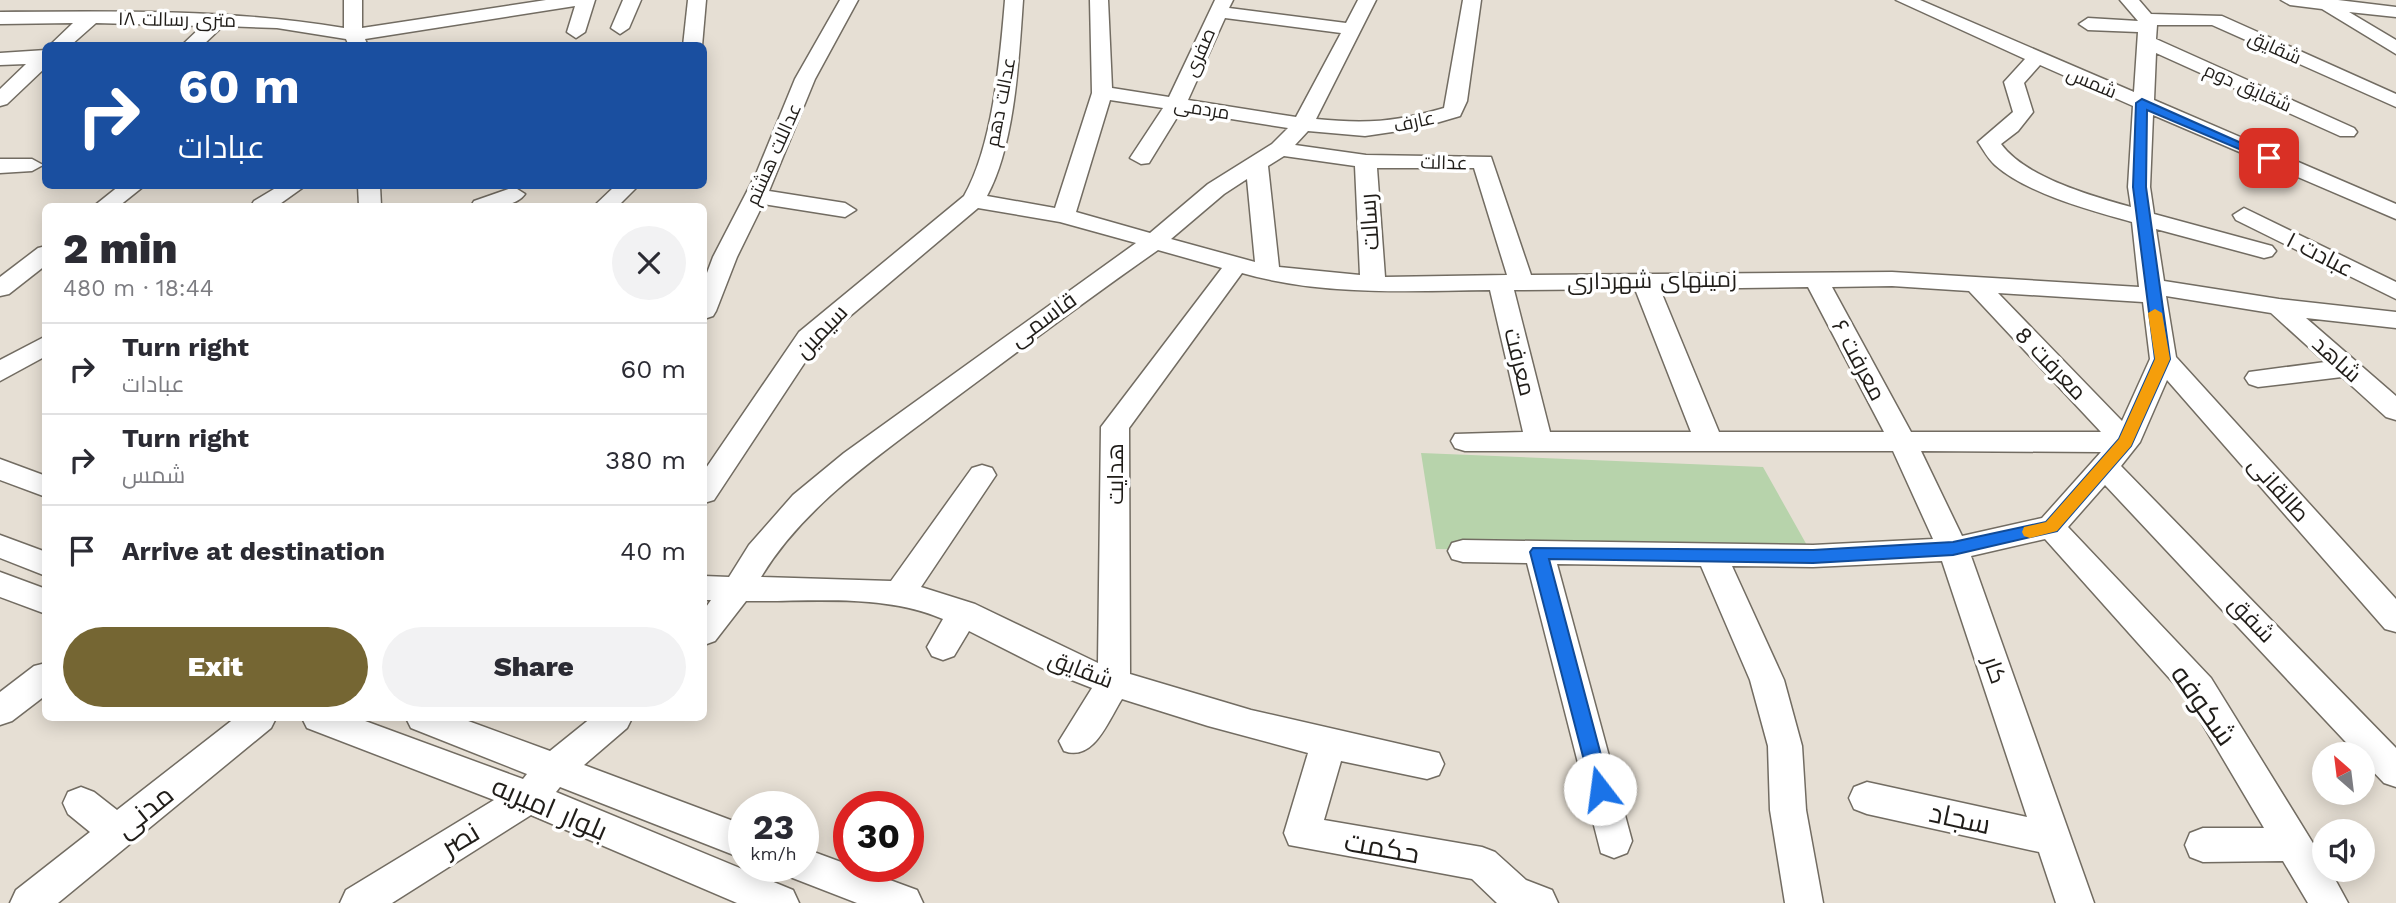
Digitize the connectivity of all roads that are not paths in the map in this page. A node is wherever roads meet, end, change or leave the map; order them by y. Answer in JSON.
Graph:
{"nodes":[{"id":1,"x":20,"y":0,"type":"edge"},
{"id":2,"x":353,"y":0,"type":"edge"},
{"id":3,"x":583,"y":0,"type":"edge"},
{"id":4,"x":632,"y":0,"type":"edge"},
{"id":5,"x":697,"y":0,"type":"edge"},
{"id":6,"x":849,"y":0,"type":"edge"},
{"id":7,"x":1014,"y":0,"type":"edge"},
{"id":8,"x":1099,"y":0,"type":"edge"},
{"id":9,"x":1367,"y":0,"type":"edge"},
{"id":10,"x":1472,"y":0,"type":"edge"},
{"id":11,"x":1905,"y":0,"type":"edge"},
{"id":12,"x":2129,"y":0,"type":"edge"},
{"id":13,"x":2290,"y":0,"type":"edge"},
{"id":14,"x":543,"y":2,"type":"edge"},
{"id":15,"x":1220,"y":6,"type":"edge"},
{"id":16,"x":2325,"y":6,"type":"junction"},
{"id":17,"x":0,"y":8,"type":"edge"},
{"id":18,"x":454,"y":9,"type":"edge"},
{"id":19,"x":2396,"y":12,"type":"edge"},
{"id":20,"x":91,"y":17,"type":"junction"},
{"id":21,"x":0,"y":19,"type":"edge"},
{"id":22,"x":220,"y":19,"type":"junction"},
{"id":23,"x":2088,"y":24,"type":"dead end"},
{"id":24,"x":620,"y":28,"type":"dead end"},
{"id":25,"x":1352,"y":29,"type":"junction"},
{"id":26,"x":2148,"y":30,"type":"junction"},
{"id":27,"x":576,"y":32,"type":"dead end"},
{"id":28,"x":356,"y":40,"type":"edge"},
{"id":29,"x":62,"y":42,"type":"edge"},
{"id":30,"x":194,"y":42,"type":"edge"},
{"id":31,"x":692,"y":42,"type":"edge"},
{"id":32,"x":2396,"y":48,"type":"edge"},
{"id":33,"x":42,"y":54,"type":"edge"},
{"id":34,"x":2036,"y":58,"type":"junction"},
{"id":35,"x":0,"y":59,"type":"edge"},
{"id":36,"x":42,"y":60,"type":"edge"},
{"id":37,"x":1102,"y":93,"type":"junction"},
{"id":38,"x":0,"y":100,"type":"edge"},
{"id":39,"x":2396,"y":101,"type":"edge"},
{"id":40,"x":2142,"y":103,"type":"junction"},
{"id":41,"x":1176,"y":104,"type":"junction"},
{"id":42,"x":1303,"y":124,"type":"junction"},
{"id":43,"x":2347,"y":132,"type":"dead end"},
{"id":44,"x":1280,"y":149,"type":"junction"},
{"id":45,"x":1141,"y":158,"type":"dead end"},
{"id":46,"x":1366,"y":160,"type":"junction"},
{"id":47,"x":1257,"y":164,"type":"junction"},
{"id":48,"x":33,"y":165,"type":"dead end"},
{"id":49,"x":0,"y":166,"type":"edge"},
{"id":50,"x":130,"y":189,"type":"edge"},
{"id":51,"x":289,"y":189,"type":"edge"},
{"id":52,"x":624,"y":189,"type":"edge"},
{"id":53,"x":514,"y":194,"type":"dead end"},
{"id":54,"x":757,"y":196,"type":"junction"},
{"id":55,"x":973,"y":200,"type":"junction"},
{"id":56,"x":109,"y":203,"type":"edge"},
{"id":57,"x":267,"y":203,"type":"edge"},
{"id":58,"x":490,"y":203,"type":"edge"},
{"id":59,"x":608,"y":203,"type":"edge"},
{"id":60,"x":845,"y":210,"type":"dead end"},
{"id":61,"x":2396,"y":212,"type":"edge"},
{"id":62,"x":2244,"y":215,"type":"dead end"},
{"id":63,"x":1063,"y":216,"type":"junction"},
{"id":64,"x":2144,"y":218,"type":"junction"},
{"id":65,"x":1156,"y":240,"type":"junction"},
{"id":66,"x":2264,"y":251,"type":"dead end"},
{"id":67,"x":42,"y":256,"type":"edge"},
{"id":68,"x":1237,"y":264,"type":"junction"},
{"id":69,"x":1268,"y":272,"type":"junction"},
{"id":70,"x":1815,"y":278,"type":"junction"},
{"id":71,"x":1644,"y":280,"type":"junction"},
{"id":72,"x":1511,"y":283,"type":"junction"},
{"id":73,"x":1373,"y":284,"type":"junction"},
{"id":74,"x":1976,"y":284,"type":"junction"},
{"id":75,"x":0,"y":289,"type":"edge"},
{"id":76,"x":2152,"y":291,"type":"junction"},
{"id":77,"x":2396,"y":292,"type":"edge"},
{"id":78,"x":707,"y":304,"type":"edge"},
{"id":79,"x":2279,"y":307,"type":"junction"},
{"id":80,"x":2396,"y":320,"type":"edge"},
{"id":81,"x":42,"y":346,"type":"edge"},
{"id":82,"x":2162,"y":359,"type":"junction"},
{"id":83,"x":2345,"y":368,"type":"junction"},
{"id":84,"x":0,"y":372,"type":"edge"},
{"id":85,"x":2258,"y":378,"type":"dead end"},
{"id":86,"x":2396,"y":411,"type":"edge"},
{"id":87,"x":1465,"y":441,"type":"dead end"},
{"id":88,"x":1539,"y":441,"type":"junction"},
{"id":89,"x":1709,"y":441,"type":"junction"},
{"id":90,"x":1903,"y":442,"type":"junction"},
{"id":91,"x":2126,"y":442,"type":"junction"},
{"id":92,"x":2106,"y":468,"type":"junction"},
{"id":93,"x":0,"y":469,"type":"edge"},
{"id":94,"x":982,"y":475,"type":"dead end"},
{"id":95,"x":41,"y":481,"type":"edge"},
{"id":96,"x":707,"y":489,"type":"edge"},
{"id":97,"x":2052,"y":527,"type":"junction"},
{"id":98,"x":0,"y":547,"type":"edge"},
{"id":99,"x":1953,"y":549,"type":"junction"},
{"id":100,"x":1463,"y":551,"type":"dead end"},
{"id":101,"x":1539,"y":552,"type":"junction"},
{"id":102,"x":1712,"y":555,"type":"junction"},
{"id":103,"x":42,"y":563,"type":"edge"},
{"id":104,"x":0,"y":584,"type":"edge"},
{"id":105,"x":707,"y":589,"type":"edge"},
{"id":106,"x":737,"y":590,"type":"junction"},
{"id":107,"x":899,"y":594,"type":"junction"},
{"id":108,"x":42,"y":600,"type":"edge"},
{"id":109,"x":964,"y":613,"type":"junction"},
{"id":110,"x":2396,"y":620,"type":"edge"},
{"id":111,"x":707,"y":628,"type":"edge"},
{"id":112,"x":943,"y":647,"type":"dead end"},
{"id":113,"x":42,"y":679,"type":"edge"},
{"id":114,"x":1114,"y":683,"type":"junction"},
{"id":115,"x":0,"y":711,"type":"edge"},
{"id":116,"x":254,"y":721,"type":"edge"},
{"id":117,"x":327,"y":721,"type":"edge"},
{"id":118,"x":431,"y":721,"type":"edge"},
{"id":119,"x":611,"y":721,"type":"edge"},
{"id":120,"x":1076,"y":741,"type":"dead end"},
{"id":121,"x":1328,"y":745,"type":"junction"},
{"id":122,"x":1427,"y":764,"type":"dead end"},
{"id":123,"x":555,"y":768,"type":"junction"},
{"id":124,"x":2396,"y":772,"type":"edge"},
{"id":125,"x":529,"y":797,"type":"junction"},
{"id":126,"x":1867,"y":798,"type":"dead end"},
{"id":127,"x":81,"y":803,"type":"dead end"},
{"id":128,"x":118,"y":833,"type":"junction"},
{"id":129,"x":728,"y":836,"type":"edge"},
{"id":130,"x":2053,"y":839,"type":"junction"},
{"id":131,"x":1614,"y":841,"type":"dead end"},
{"id":132,"x":2293,"y":844,"type":"junction"},
{"id":133,"x":2203,"y":845,"type":"dead end"},
{"id":134,"x":819,"y":871,"type":"edge"},
{"id":135,"x":29,"y":903,"type":"edge"},
{"id":136,"x":359,"y":903,"type":"edge"},
{"id":137,"x":780,"y":903,"type":"edge"},
{"id":138,"x":904,"y":903,"type":"edge"},
{"id":139,"x":1539,"y":903,"type":"edge"},
{"id":140,"x":1804,"y":903,"type":"edge"},
{"id":141,"x":2076,"y":903,"type":"edge"},
{"id":142,"x":2329,"y":903,"type":"edge"}],
"edges":[{"from":1,"to":17,"type":"street"},
{"from":2,"to":28,"type":"street"},
{"from":3,"to":14,"type":"street","name":"۱۸ متری رسالت"},
{"from":3,"to":27,"type":"street"},
{"from":4,"to":24,"type":"street"},
{"from":5,"to":31,"type":"street"},
{"from":6,"to":54,"type":"street","name":"عداللت هشتم"},
{"from":7,"to":55,"type":"street","name":"عدالت دهم"},
{"from":8,"to":37,"type":"street"},
{"from":9,"to":25,"type":"street","name":"قاسمی"},
{"from":10,"to":42,"type":"street","name":"عارف"},
{"from":11,"to":34,"type":"street","name":"شمس"},
{"from":12,"to":26,"type":"street"},
{"from":13,"to":16,"type":"street"},
{"from":14,"to":18,"type":"street","name":"۱۸ متری رسالت"},
{"from":15,"to":25,"type":"street"},
{"from":15,"to":41,"type":"street","name":"صفری"},
{"from":16,"to":19,"type":"street"},
{"from":16,"to":32,"type":"street"},
{"from":18,"to":28,"type":"street","name":"۱۸ متری رسالت"},
{"from":20,"to":21,"type":"street","name":"۱۸ متری رسالت"},
{"from":20,"to":22,"type":"street","name":"۱۸ متری رسالت"},
{"from":20,"to":29,"type":"street"},
{"from":22,"to":28,"type":"street","name":"۱۸ متری رسالت"},
{"from":22,"to":30,"type":"street"},
{"from":23,"to":26,"type":"street","name":"شقایق"},
{"from":25,"to":42,"type":"street","name":"قاسمی"},
{"from":26,"to":39,"type":"street","name":"شقایق"},
{"from":26,"to":40,"type":"street"},
{"from":26,"to":43,"type":"street","name":"شقایق دوم"},
{"from":33,"to":35,"type":"street"},
{"from":34,"to":40,"type":"street","name":"شمس"},
{"from":34,"to":64,"type":"street"},
{"from":36,"to":38,"type":"street"},
{"from":37,"to":41,"type":"street","name":"مردمی"},
{"from":37,"to":63,"type":"street"},
{"from":40,"to":61,"type":"street","name":"شمس"},
{"from":40,"to":64,"type":"street"},
{"from":41,"to":42,"type":"street","name":"مردمی"},
{"from":41,"to":45,"type":"street","name":"صفری"},
{"from":42,"to":44,"type":"street","name":"قاسمی"},
{"from":44,"to":46,"type":"street","name":"عدالت"},
{"from":44,"to":47,"type":"street","name":"قاسمی"},
{"from":46,"to":72,"type":"street","name":"عدالت"},
{"from":46,"to":73,"type":"street","name":"رسالت"},
{"from":47,"to":65,"type":"street","name":"قاسمی"},
{"from":47,"to":69,"type":"street"},
{"from":48,"to":49,"type":"street"},
{"from":50,"to":56,"type":"street"},
{"from":51,"to":57,"type":"street"},
{"from":52,"to":59,"type":"street"},
{"from":53,"to":58,"type":"street"},
{"from":54,"to":60,"type":"street"},
{"from":54,"to":78,"type":"street","name":"عداللت هشتم"},
{"from":55,"to":63,"type":"street","name":"زمینهای شهرداری"},
{"from":55,"to":96,"type":"street","name":"سیمین"},
{"from":62,"to":77,"type":"street","name":"عبادت ۱"},
{"from":63,"to":65,"type":"street","name":"زمینهای شهرداری"},
{"from":64,"to":66,"type":"street"},
{"from":64,"to":76,"type":"street"},
{"from":65,"to":68,"type":"street","name":"زمینهای شهرداری"},
{"from":65,"to":106,"type":"street","name":"قاسمی"},
{"from":67,"to":75,"type":"street"},
{"from":68,"to":69,"type":"street","name":"زمینهای شهرداری"},
{"from":68,"to":114,"type":"street","name":"هدایت"},
{"from":69,"to":73,"type":"street","name":"زمینهای شهرداری"},
{"from":70,"to":71,"type":"street","name":"زمینهای شهرداری"},
{"from":70,"to":74,"type":"street","name":"زمینهای شهرداری"},
{"from":70,"to":90,"type":"street","name":"معرفت ۶"},
{"from":71,"to":72,"type":"street","name":"زمینهای شهرداری"},
{"from":71,"to":89,"type":"street"},
{"from":72,"to":73,"type":"street","name":"زمینهای شهرداری"},
{"from":72,"to":88,"type":"street","name":"معرفت"},
{"from":74,"to":76,"type":"street","name":"زمینهای شهرداری"},
{"from":74,"to":91,"type":"street","name":"معرفت 8"},
{"from":76,"to":79,"type":"street","name":"شاهد"},
{"from":76,"to":82,"type":"street"},
{"from":79,"to":80,"type":"street","name":"شاهد"},
{"from":79,"to":83,"type":"street","name":"شاهد"},
{"from":81,"to":84,"type":"street"},
{"from":82,"to":91,"type":"street"},
{"from":82,"to":110,"type":"street","name":"طالقانی"},
{"from":83,"to":85,"type":"street"},
{"from":83,"to":86,"type":"street","name":"شاهد"},
{"from":87,"to":88,"type":"street"},
{"from":88,"to":89,"type":"street"},
{"from":89,"to":90,"type":"street"},
{"from":90,"to":91,"type":"street"},
{"from":90,"to":99,"type":"street","name":"کار"},
{"from":91,"to":92,"type":"street"},
{"from":92,"to":97,"type":"street"},
{"from":92,"to":124,"type":"street","name":"شفق"},
{"from":93,"to":95,"type":"street"},
{"from":94,"to":107,"type":"street"},
{"from":97,"to":99,"type":"street"},
{"from":97,"to":132,"type":"street","name":"شکوفه"},
{"from":98,"to":103,"type":"street"},
{"from":99,"to":102,"type":"street"},
{"from":99,"to":130,"type":"street","name":"کار"},
{"from":100,"to":101,"type":"street"},
{"from":101,"to":102,"type":"street"},
{"from":101,"to":131,"type":"street"},
{"from":102,"to":140,"type":"street"},
{"from":104,"to":108,"type":"street"},
{"from":105,"to":106,"type":"street","name":"شقایق"},
{"from":106,"to":107,"type":"street","name":"شقایق"},
{"from":106,"to":111,"type":"street","name":"قاسمی"},
{"from":107,"to":109,"type":"street","name":"شقایق"},
{"from":109,"to":112,"type":"street"},
{"from":109,"to":114,"type":"street","name":"شقایق"},
{"from":113,"to":115,"type":"street"},
{"from":114,"to":120,"type":"street"},
{"from":114,"to":121,"type":"street","name":"شقایق"},
{"from":116,"to":128,"type":"street","name":"مدنی"},
{"from":117,"to":125,"type":"street","name":"بلوار امیریه"},
{"from":118,"to":123,"type":"street","name":"بلوار امیریه"},
{"from":119,"to":123,"type":"street"},
{"from":121,"to":122,"type":"street","name":"شقایق"},
{"from":121,"to":139,"type":"street","name":"حکمت"},
{"from":123,"to":125,"type":"street","name":"نصر"},
{"from":123,"to":129,"type":"street","name":"بلوار امیریه"},
{"from":125,"to":136,"type":"street","name":"نصر"},
{"from":125,"to":137,"type":"street","name":"بلوار امیریه"},
{"from":126,"to":130,"type":"street","name":"سجاد"},
{"from":127,"to":128,"type":"street"},
{"from":128,"to":135,"type":"street","name":"مدنی"},
{"from":130,"to":141,"type":"street","name":"کار"},
{"from":132,"to":133,"type":"street"},
{"from":132,"to":142,"type":"street","name":"شکوفه"},
{"from":134,"to":138,"type":"street"}]}
